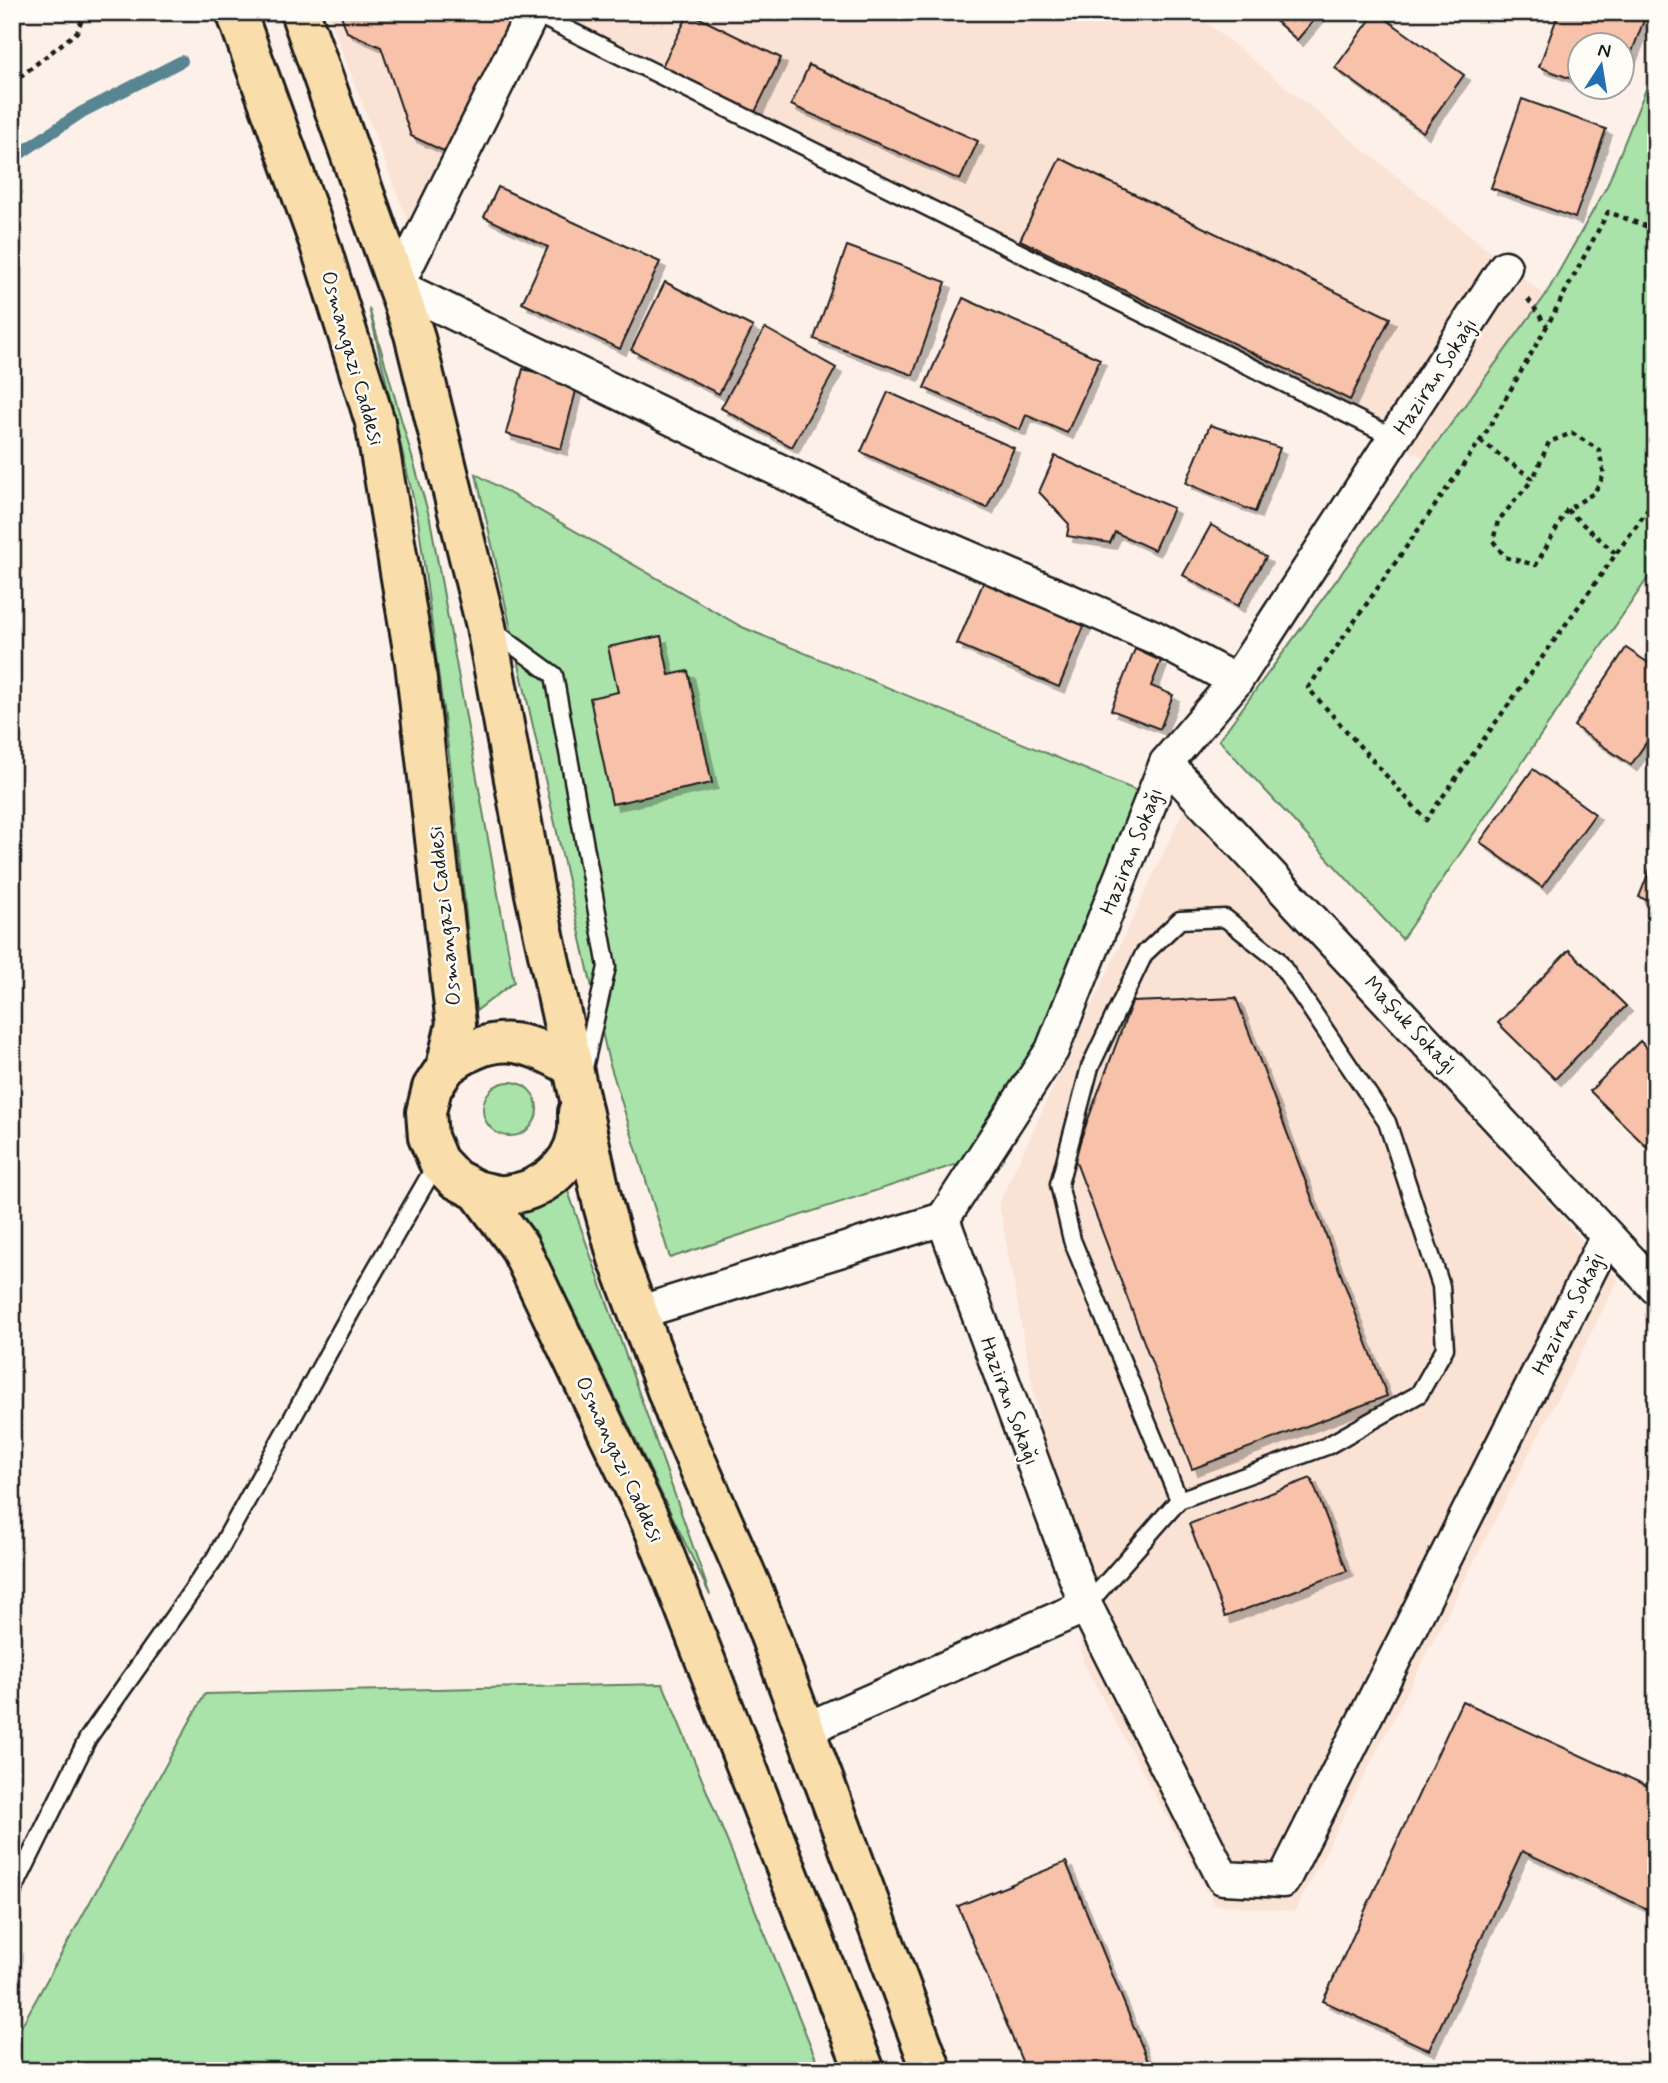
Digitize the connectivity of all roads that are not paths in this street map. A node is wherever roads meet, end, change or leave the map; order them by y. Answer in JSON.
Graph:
{"nodes":[{"id":1,"x":236,"y":12,"type":"edge"},
{"id":2,"x":300,"y":12,"type":"edge"},
{"id":3,"x":533,"y":12,"type":"edge"},
{"id":4,"x":1505,"y":267,"type":"dead end"},
{"id":5,"x":397,"y":286,"type":"junction"},
{"id":6,"x":1395,"y":438,"type":"junction"},
{"id":7,"x":486,"y":626,"type":"junction"},
{"id":8,"x":1236,"y":681,"type":"junction"},
{"id":9,"x":1166,"y":763,"type":"junction"},
{"id":10,"x":446,"y":1067,"type":"junction"},
{"id":11,"x":575,"y":1081,"type":"junction"},
{"id":12,"x":438,"y":1161,"type":"junction"},
{"id":13,"x":478,"y":1191,"type":"junction"},
{"id":14,"x":943,"y":1219,"type":"junction"},
{"id":15,"x":1607,"y":1236,"type":"junction"},
{"id":16,"x":1656,"y":1288,"type":"edge"},
{"id":17,"x":637,"y":1313,"type":"junction"},
{"id":18,"x":1180,"y":1500,"type":"junction"},
{"id":19,"x":1086,"y":1606,"type":"junction"},
{"id":20,"x":804,"y":1730,"type":"junction"},
{"id":21,"x":12,"y":1893,"type":"edge"},
{"id":22,"x":865,"y":2071,"type":"edge"},
{"id":23,"x":932,"y":2071,"type":"edge"}],
"edges":[{"from":1,"to":10,"type":"main road","name":"Osmangazi Caddesi"},
{"from":2,"to":5,"type":"main road"},
{"from":3,"to":5,"type":"street"},
{"from":3,"to":6,"type":"lane"},
{"from":4,"to":6,"type":"street","name":"Haziran Sokağı"},
{"from":5,"to":7,"type":"main road"},
{"from":5,"to":8,"type":"street"},
{"from":6,"to":8,"type":"street","name":"Haziran Sokağı"},
{"from":7,"to":11,"type":"main road"},
{"from":7,"to":11,"type":"lane"},
{"from":8,"to":9,"type":"street","name":"Haziran Sokağı"},
{"from":9,"to":14,"type":"street","name":"Haziran Sokağı"},
{"from":9,"to":15,"type":"street","name":"Maşuk Sokağı"},
{"from":10,"to":11,"type":"main road"},
{"from":10,"to":12,"type":"main road","name":"Osmangazi Caddesi"},
{"from":11,"to":13,"type":"main road"},
{"from":11,"to":17,"type":"main road"},
{"from":12,"to":13,"type":"main road","name":"Osmangazi Caddesi"},
{"from":12,"to":21,"type":"lane"},
{"from":13,"to":22,"type":"main road","name":"Osmangazi Caddesi"},
{"from":14,"to":17,"type":"street"},
{"from":14,"to":19,"type":"street","name":"Haziran Sokağı"},
{"from":15,"to":16,"type":"street","name":"Maşuk Sokağı"},
{"from":15,"to":19,"type":"street","name":"Haziran Sokağı"},
{"from":17,"to":20,"type":"main road"},
{"from":18,"to":18,"type":"lane"},
{"from":18,"to":19,"type":"lane"},
{"from":19,"to":20,"type":"street"},
{"from":20,"to":23,"type":"main road"}]}
